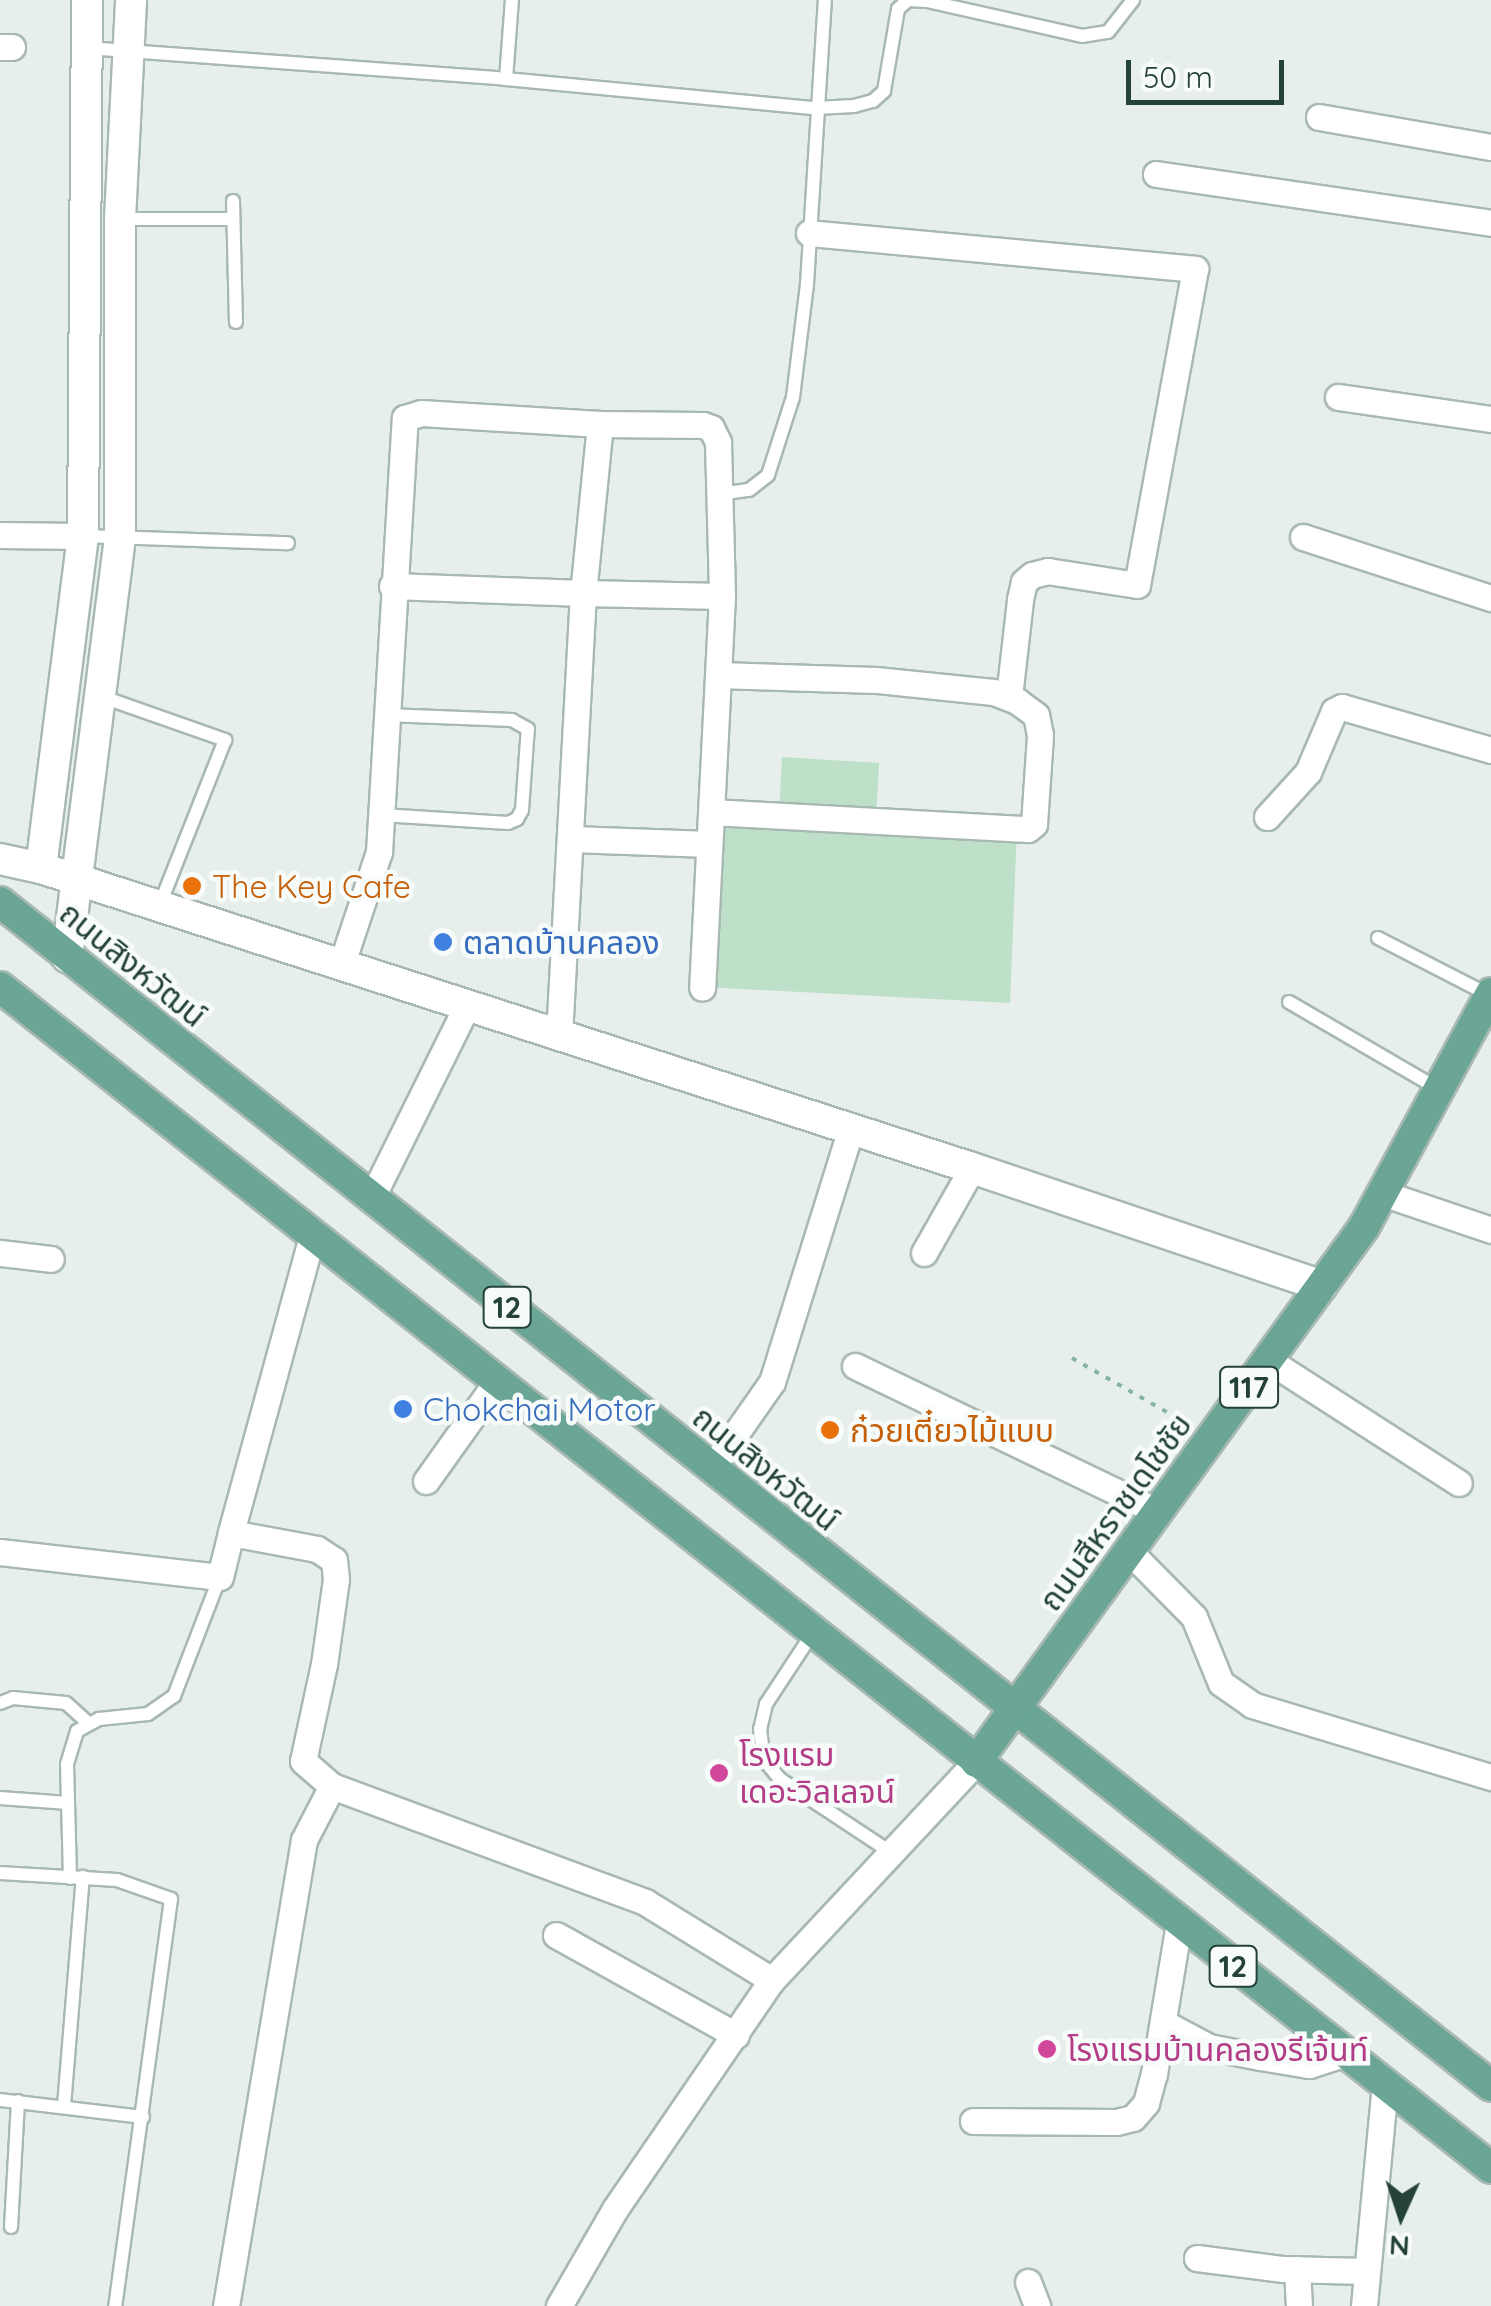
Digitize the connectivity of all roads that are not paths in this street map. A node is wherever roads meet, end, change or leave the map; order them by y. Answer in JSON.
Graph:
{"nodes":[{"id":1,"x":88,"y":0,"type":"edge"},
{"id":2,"x":131,"y":0,"type":"edge"},
{"id":3,"x":512,"y":0,"type":"edge"},
{"id":4,"x":825,"y":0,"type":"edge"},
{"id":5,"x":1134,"y":0,"type":"edge"},
{"id":6,"x":84,"y":48,"type":"junction"},
{"id":7,"x":128,"y":51,"type":"junction"},
{"id":8,"x":506,"y":79,"type":"junction"},
{"id":9,"x":815,"y":108,"type":"junction"},
{"id":10,"x":1319,"y":118,"type":"dead end"},
{"id":11,"x":1491,"y":147,"type":"edge"},
{"id":12,"x":1156,"y":174,"type":"dead end"},
{"id":13,"x":233,"y":201,"type":"dead end"},
{"id":14,"x":120,"y":219,"type":"junction"},
{"id":15,"x":233,"y":219,"type":"junction"},
{"id":16,"x":1491,"y":223,"type":"edge"},
{"id":17,"x":809,"y":233,"type":"junction"},
{"id":18,"x":236,"y":322,"type":"dead end"},
{"id":19,"x":1338,"y":397,"type":"dead end"},
{"id":20,"x":1491,"y":419,"type":"edge"},
{"id":21,"x":600,"y":424,"type":"junction"},
{"id":22,"x":719,"y":494,"type":"junction"},
{"id":23,"x":0,"y":535,"type":"edge"},
{"id":24,"x":83,"y":536,"type":"junction"},
{"id":25,"x":120,"y":536,"type":"junction"},
{"id":26,"x":1302,"y":538,"type":"dead end"},
{"id":27,"x":288,"y":543,"type":"dead end"},
{"id":28,"x":392,"y":586,"type":"junction"},
{"id":29,"x":583,"y":592,"type":"junction"},
{"id":30,"x":722,"y":596,"type":"junction"},
{"id":31,"x":1491,"y":598,"type":"edge"},
{"id":32,"x":718,"y":675,"type":"junction"},
{"id":33,"x":100,"y":696,"type":"junction"},
{"id":34,"x":1009,"y":696,"type":"junction"},
{"id":35,"x":386,"y":715,"type":"junction"},
{"id":36,"x":1491,"y":750,"type":"edge"},
{"id":37,"x":711,"y":812,"type":"junction"},
{"id":38,"x":382,"y":814,"type":"junction"},
{"id":39,"x":1267,"y":818,"type":"dead end"},
{"id":40,"x":571,"y":839,"type":"junction"},
{"id":41,"x":709,"y":844,"type":"junction"},
{"id":42,"x":0,"y":859,"type":"edge"},
{"id":43,"x":41,"y":868,"type":"junction"},
{"id":44,"x":78,"y":882,"type":"junction"},
{"id":45,"x":0,"y":902,"type":"edge"},
{"id":46,"x":158,"y":907,"type":"junction"},
{"id":47,"x":1378,"y":938,"type":"dead end"},
{"id":48,"x":67,"y":956,"type":"junction"},
{"id":49,"x":341,"y":966,"type":"junction"},
{"id":50,"x":702,"y":987,"type":"dead end"},
{"id":51,"x":0,"y":988,"type":"edge"},
{"id":52,"x":1490,"y":995,"type":"edge"},
{"id":53,"x":1289,"y":1002,"type":"dead end"},
{"id":54,"x":467,"y":1006,"type":"junction"},
{"id":55,"x":560,"y":1036,"type":"junction"},
{"id":56,"x":1439,"y":1089,"type":"junction"},
{"id":57,"x":851,"y":1129,"type":"junction"},
{"id":58,"x":972,"y":1168,"type":"junction"},
{"id":59,"x":1382,"y":1193,"type":"junction"},
{"id":60,"x":371,"y":1199,"type":"junction"},
{"id":61,"x":1491,"y":1230,"type":"edge"},
{"id":62,"x":312,"y":1236,"type":"junction"},
{"id":63,"x":0,"y":1253,"type":"edge"},
{"id":64,"x":924,"y":1253,"type":"dead end"},
{"id":65,"x":51,"y":1260,"type":"dead end"},
{"id":66,"x":1322,"y":1286,"type":"junction"},
{"id":67,"x":1268,"y":1360,"type":"junction"},
{"id":68,"x":855,"y":1366,"type":"dead end"},
{"id":69,"x":496,"y":1383,"type":"junction"},
{"id":70,"x":711,"y":1469,"type":"junction"},
{"id":71,"x":426,"y":1481,"type":"dead end"},
{"id":72,"x":1459,"y":1482,"type":"dead end"},
{"id":73,"x":1159,"y":1512,"type":"junction"},
{"id":74,"x":231,"y":1533,"type":"junction"},
{"id":75,"x":0,"y":1552,"type":"edge"},
{"id":76,"x":1130,"y":1552,"type":"junction"},
{"id":77,"x":220,"y":1577,"type":"junction"},
{"id":78,"x":812,"y":1634,"type":"junction"},
{"id":79,"x":0,"y":1703,"type":"edge"},
{"id":80,"x":1015,"y":1712,"type":"junction"},
{"id":81,"x":90,"y":1724,"type":"junction"},
{"id":82,"x":976,"y":1762,"type":"junction"},
{"id":83,"x":1491,"y":1777,"type":"edge"},
{"id":84,"x":332,"y":1786,"type":"junction"},
{"id":85,"x":0,"y":1798,"type":"edge"},
{"id":86,"x":68,"y":1804,"type":"junction"},
{"id":87,"x":894,"y":1854,"type":"junction"},
{"id":88,"x":0,"y":1874,"type":"edge"},
{"id":89,"x":76,"y":1877,"type":"junction"},
{"id":90,"x":1179,"y":1924,"type":"junction"},
{"id":91,"x":556,"y":1934,"type":"dead end"},
{"id":92,"x":772,"y":1980,"type":"junction"},
{"id":93,"x":1164,"y":2022,"type":"junction"},
{"id":94,"x":736,"y":2035,"type":"junction"},
{"id":95,"x":1345,"y":2053,"type":"junction"},
{"id":96,"x":1385,"y":2085,"type":"junction"},
{"id":97,"x":1491,"y":2086,"type":"edge"},
{"id":98,"x":0,"y":2100,"type":"edge"},
{"id":99,"x":18,"y":2101,"type":"junction"},
{"id":100,"x":64,"y":2106,"type":"junction"},
{"id":101,"x":143,"y":2117,"type":"junction"},
{"id":102,"x":973,"y":2120,"type":"dead end"},
{"id":103,"x":1491,"y":2168,"type":"edge"},
{"id":104,"x":11,"y":2227,"type":"dead end"},
{"id":105,"x":1197,"y":2258,"type":"dead end"},
{"id":106,"x":1297,"y":2269,"type":"junction"},
{"id":107,"x":1366,"y":2271,"type":"junction"},
{"id":108,"x":115,"y":2306,"type":"edge"},
{"id":109,"x":226,"y":2306,"type":"edge"},
{"id":110,"x":560,"y":2306,"type":"edge"},
{"id":111,"x":1299,"y":2306,"type":"edge"},
{"id":112,"x":1364,"y":2306,"type":"edge"}],
"edges":[{"from":1,"to":6,"type":"street"},
{"from":2,"to":7,"type":"street"},
{"from":3,"to":8,"type":"lane"},
{"from":4,"to":9,"type":"lane"},
{"from":5,"to":9,"type":"lane"},
{"from":6,"to":7,"type":"lane"},
{"from":6,"to":24,"type":"street"},
{"from":7,"to":8,"type":"lane"},
{"from":7,"to":14,"type":"street"},
{"from":8,"to":9,"type":"lane"},
{"from":9,"to":17,"type":"lane"},
{"from":10,"to":11,"type":"street"},
{"from":12,"to":16,"type":"street"},
{"from":13,"to":15,"type":"lane"},
{"from":14,"to":15,"type":"lane"},
{"from":14,"to":25,"type":"street"},
{"from":15,"to":18,"type":"lane"},
{"from":17,"to":22,"type":"lane"},
{"from":17,"to":34,"type":"street"},
{"from":19,"to":20,"type":"street"},
{"from":21,"to":22,"type":"street"},
{"from":21,"to":28,"type":"street"},
{"from":21,"to":29,"type":"street"},
{"from":22,"to":30,"type":"street"},
{"from":23,"to":24,"type":"street"},
{"from":24,"to":25,"type":"lane"},
{"from":24,"to":43,"type":"street"},
{"from":25,"to":27,"type":"lane"},
{"from":25,"to":33,"type":"street"},
{"from":26,"to":31,"type":"street"},
{"from":28,"to":29,"type":"street"},
{"from":28,"to":35,"type":"street"},
{"from":29,"to":30,"type":"street"},
{"from":29,"to":40,"type":"street"},
{"from":30,"to":32,"type":"street"},
{"from":32,"to":34,"type":"street"},
{"from":32,"to":37,"type":"street"},
{"from":33,"to":44,"type":"street"},
{"from":33,"to":46,"type":"lane"},
{"from":34,"to":37,"type":"street"},
{"from":35,"to":38,"type":"street"},
{"from":35,"to":38,"type":"lane"},
{"from":36,"to":39,"type":"street"},
{"from":37,"to":41,"type":"street"},
{"from":38,"to":49,"type":"street"},
{"from":40,"to":41,"type":"street"},
{"from":40,"to":55,"type":"street"},
{"from":41,"to":50,"type":"street"},
{"from":42,"to":43,"type":"street"},
{"from":43,"to":44,"type":"street"},
{"from":44,"to":46,"type":"street"},
{"from":44,"to":48,"type":"street"},
{"from":45,"to":48,"type":"main road","name":"ถนนสิงหวัฒน์","number":"12"},
{"from":46,"to":49,"type":"street"},
{"from":47,"to":52,"type":"lane"},
{"from":48,"to":60,"type":"main road","name":"ถนนสิงหวัฒน์","number":"12"},
{"from":49,"to":54,"type":"street"},
{"from":51,"to":62,"type":"main road","number":"12"},
{"from":52,"to":56,"type":"main road","name":"ถนนสีหราชเดโชชัย","number":"117"},
{"from":53,"to":56,"type":"lane"},
{"from":54,"to":55,"type":"street"},
{"from":54,"to":60,"type":"street"},
{"from":55,"to":57,"type":"street"},
{"from":56,"to":59,"type":"main road","name":"ถนนสีหราชเดโชชัย","number":"117"},
{"from":57,"to":58,"type":"street"},
{"from":57,"to":70,"type":"street"},
{"from":58,"to":64,"type":"street"},
{"from":58,"to":66,"type":"street"},
{"from":59,"to":61,"type":"street"},
{"from":59,"to":66,"type":"main road","name":"ถนนสีหราชเดโชชัย","number":"117"},
{"from":60,"to":70,"type":"main road","name":"ถนนสิงหวัฒน์","number":"12"},
{"from":62,"to":69,"type":"main road","number":"12"},
{"from":62,"to":74,"type":"street"},
{"from":63,"to":65,"type":"street"},
{"from":66,"to":67,"type":"main road","name":"ถนนสีหราชเดโชชัย","number":"117"},
{"from":67,"to":72,"type":"street"},
{"from":67,"to":73,"type":"main road","name":"ถนนสีหราชเดโชชัย","number":"117"},
{"from":68,"to":73,"type":"street"},
{"from":69,"to":71,"type":"street"},
{"from":69,"to":78,"type":"main road","number":"12"},
{"from":70,"to":80,"type":"main road","name":"ถนนสิงหวัฒน์","number":"12"},
{"from":73,"to":76,"type":"main road","name":"ถนนสีหราชเดโชชัย","number":"117"},
{"from":74,"to":77,"type":"street"},
{"from":74,"to":84,"type":"street"},
{"from":75,"to":77,"type":"street"},
{"from":76,"to":80,"type":"main road","name":"ถนนสีหราชเดโชชัย","number":"117"},
{"from":76,"to":83,"type":"street"},
{"from":77,"to":81,"type":"lane"},
{"from":78,"to":82,"type":"main road","number":"12"},
{"from":78,"to":87,"type":"lane"},
{"from":79,"to":81,"type":"lane"},
{"from":80,"to":82,"type":"main road","name":"ถนนสีหราชเดโชชัย","number":"117"},
{"from":80,"to":97,"type":"main road","name":"ถนนสิงหวัฒน์","number":"12"},
{"from":81,"to":86,"type":"lane"},
{"from":82,"to":87,"type":"street"},
{"from":82,"to":90,"type":"main road","number":"12"},
{"from":84,"to":92,"type":"street"},
{"from":84,"to":109,"type":"street"},
{"from":85,"to":86,"type":"lane"},
{"from":86,"to":89,"type":"lane"},
{"from":87,"to":92,"type":"street"},
{"from":88,"to":89,"type":"lane"},
{"from":89,"to":100,"type":"lane"},
{"from":89,"to":101,"type":"lane"},
{"from":90,"to":93,"type":"street"},
{"from":90,"to":95,"type":"main road","number":"12"},
{"from":91,"to":94,"type":"street"},
{"from":92,"to":94,"type":"street"},
{"from":93,"to":95,"type":"street"},
{"from":93,"to":102,"type":"street"},
{"from":94,"to":110,"type":"street"},
{"from":95,"to":96,"type":"main road","number":"12"},
{"from":96,"to":103,"type":"main road","number":"12"},
{"from":96,"to":107,"type":"street"},
{"from":98,"to":99,"type":"lane"},
{"from":99,"to":100,"type":"lane"},
{"from":99,"to":104,"type":"lane"},
{"from":100,"to":101,"type":"lane"},
{"from":101,"to":108,"type":"lane"},
{"from":105,"to":106,"type":"street"},
{"from":106,"to":107,"type":"street"},
{"from":106,"to":111,"type":"street"},
{"from":107,"to":112,"type":"street"}]}
